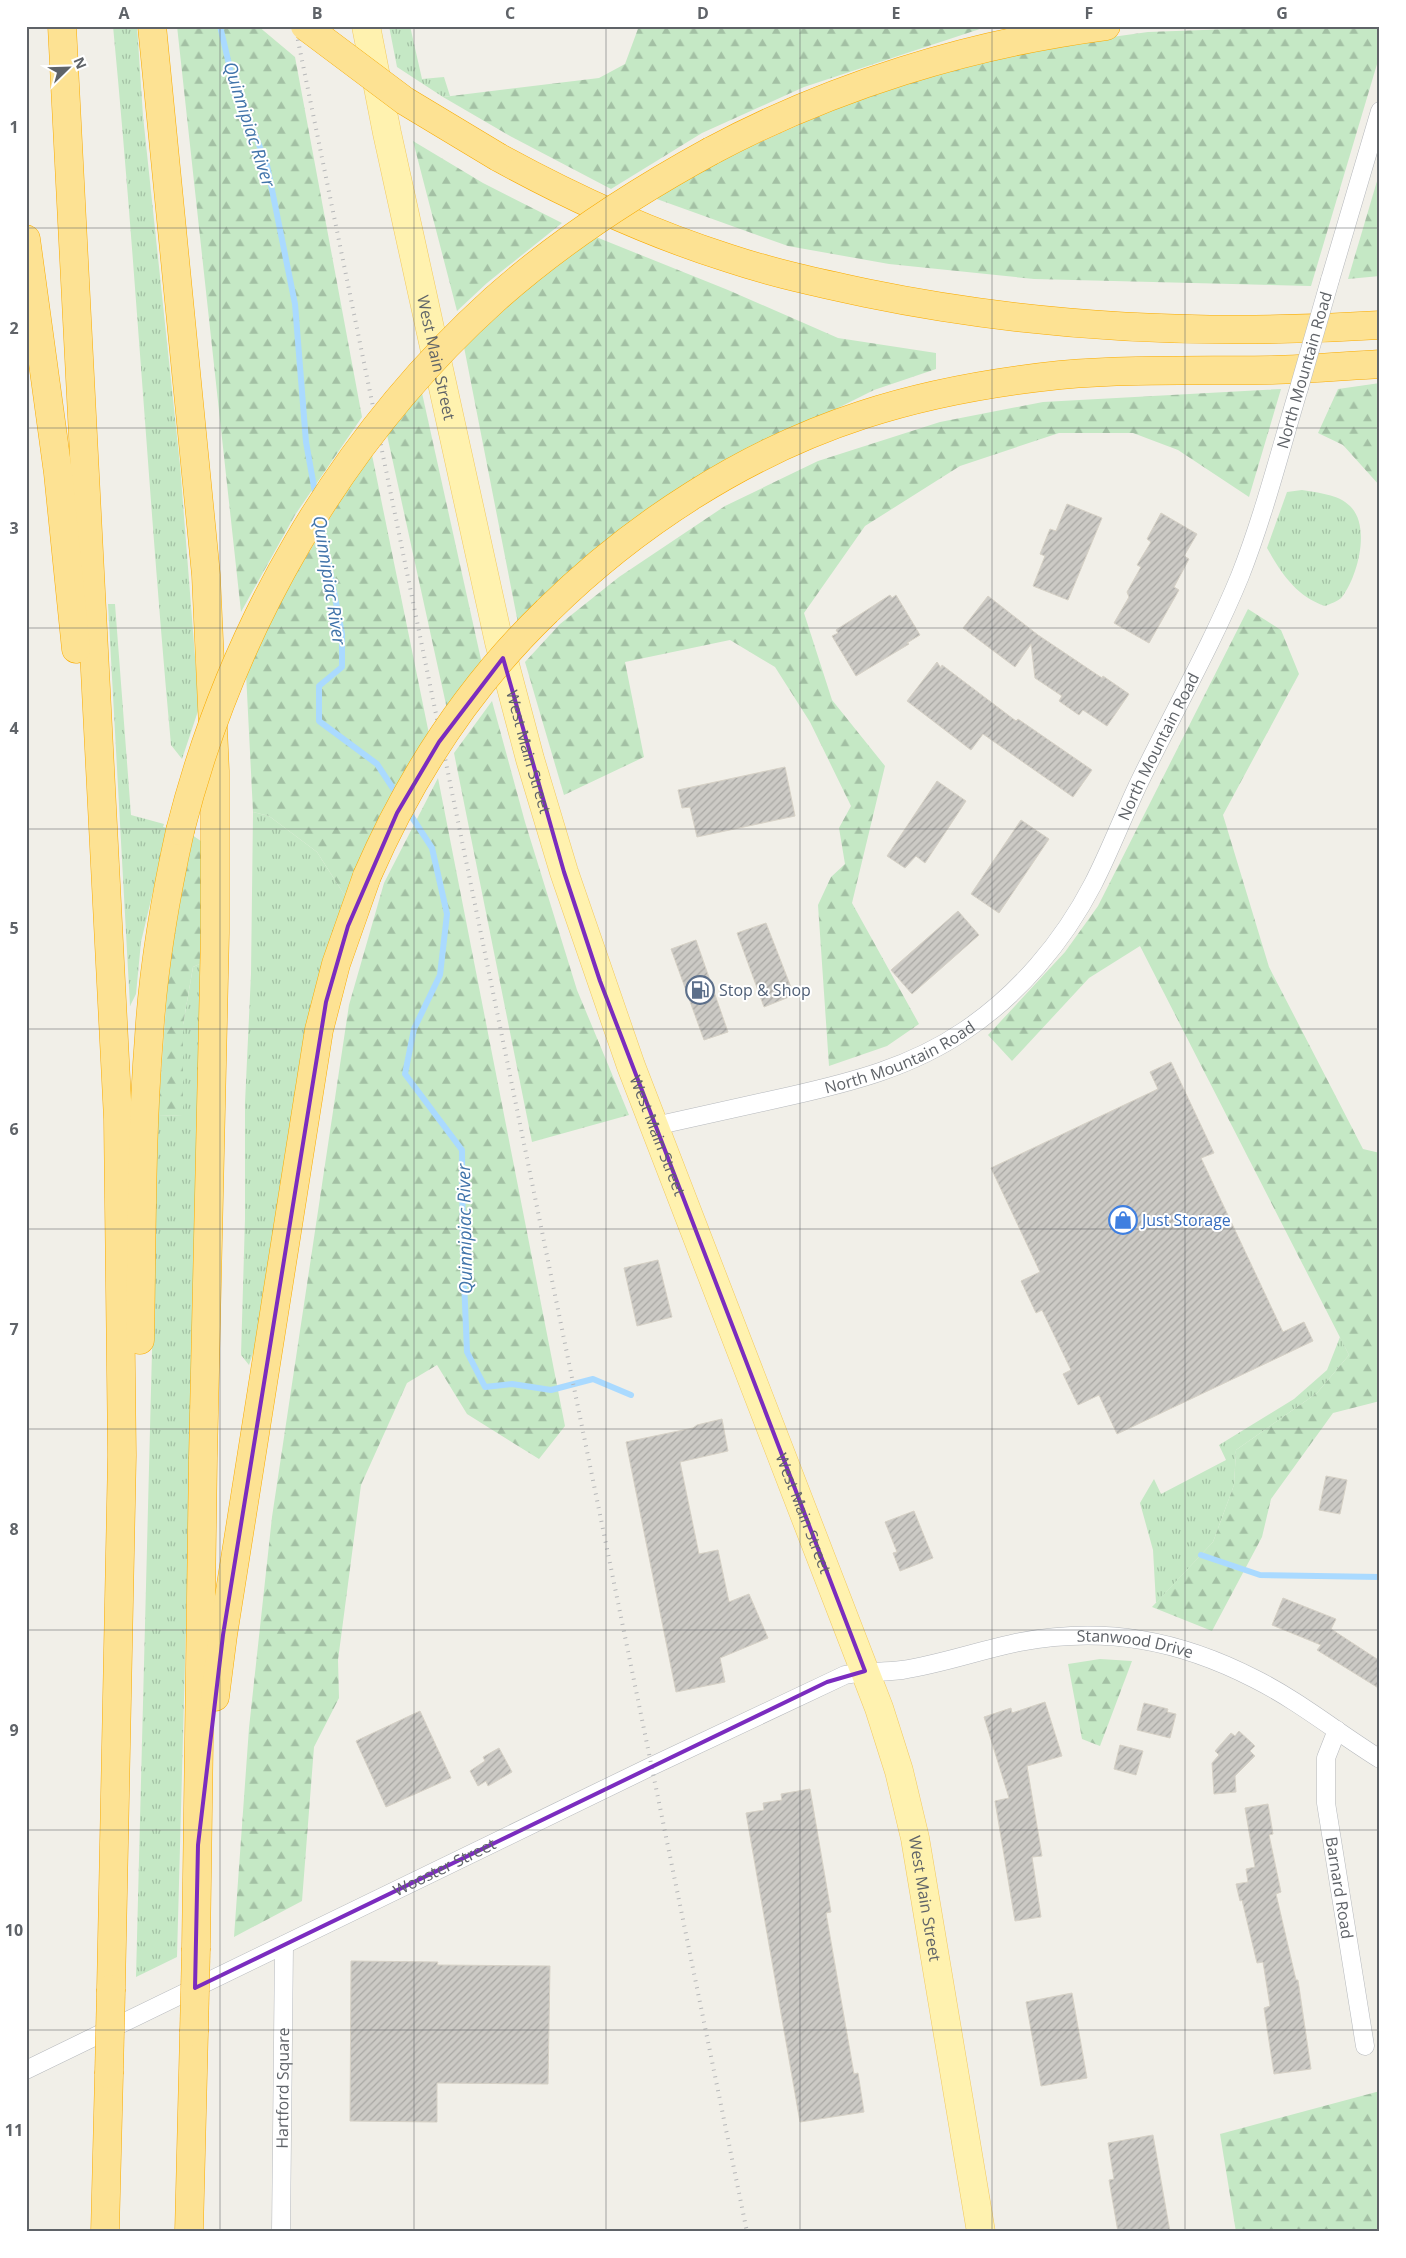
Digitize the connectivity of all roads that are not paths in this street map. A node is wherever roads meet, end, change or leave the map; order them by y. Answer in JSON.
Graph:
{"nodes":[{"id":1,"x":62,"y":26,"type":"edge"},
{"id":2,"x":152,"y":26,"type":"edge"},
{"id":3,"x":305,"y":26,"type":"edge"},
{"id":4,"x":366,"y":26,"type":"edge"},
{"id":5,"x":1106,"y":26,"type":"edge"},
{"id":6,"x":1380,"y":111,"type":"edge"},
{"id":7,"x":26,"y":239,"type":"edge"},
{"id":8,"x":1380,"y":325,"type":"edge"},
{"id":9,"x":1380,"y":364,"type":"edge"},
{"id":10,"x":107,"y":902,"type":"junction"},
{"id":11,"x":655,"y":1126,"type":"junction"},
{"id":12,"x":118,"y":1659,"type":"junction"},
{"id":13,"x":865,"y":1670,"type":"junction"},
{"id":14,"x":1337,"y":1730,"type":"junction"},
{"id":15,"x":1380,"y":1759,"type":"edge"},
{"id":16,"x":198,"y":1845,"type":"junction"},
{"id":17,"x":284,"y":1945,"type":"junction"},
{"id":18,"x":1365,"y":2046,"type":"dead end"},
{"id":19,"x":26,"y":2070,"type":"edge"},
{"id":20,"x":105,"y":2232,"type":"edge"},
{"id":21,"x":189,"y":2232,"type":"edge"},
{"id":22,"x":281,"y":2232,"type":"edge"},
{"id":23,"x":981,"y":2232,"type":"edge"}],
"edges":[{"from":1,"to":10,"type":"highway"},
{"from":2,"to":16,"type":"highway"},
{"from":3,"to":8,"type":"highway","bridge":true},
{"from":4,"to":11,"type":"main road","name":"West Main Street"},
{"from":5,"to":12,"type":"highway","bridge":true},
{"from":6,"to":11,"type":"street","name":"North Mountain Road","bridge":true},
{"from":7,"to":10,"type":"highway"},
{"from":9,"to":16,"type":"highway","bridge":true},
{"from":10,"to":12,"type":"highway"},
{"from":11,"to":13,"type":"main road","name":"West Main Street"},
{"from":12,"to":20,"type":"highway","bridge":true},
{"from":13,"to":14,"type":"street","name":"Stanwood Drive"},
{"from":13,"to":17,"type":"street","name":"Wooster Street"},
{"from":13,"to":23,"type":"main road","name":"West Main Street"},
{"from":14,"to":15,"type":"street","name":"Stanwood Drive"},
{"from":14,"to":18,"type":"street","name":"Barnard Road"},
{"from":16,"to":21,"type":"highway","bridge":true},
{"from":17,"to":19,"type":"street","name":"Wooster Street"},
{"from":17,"to":22,"type":"street","name":"Hartford Square"}]}
